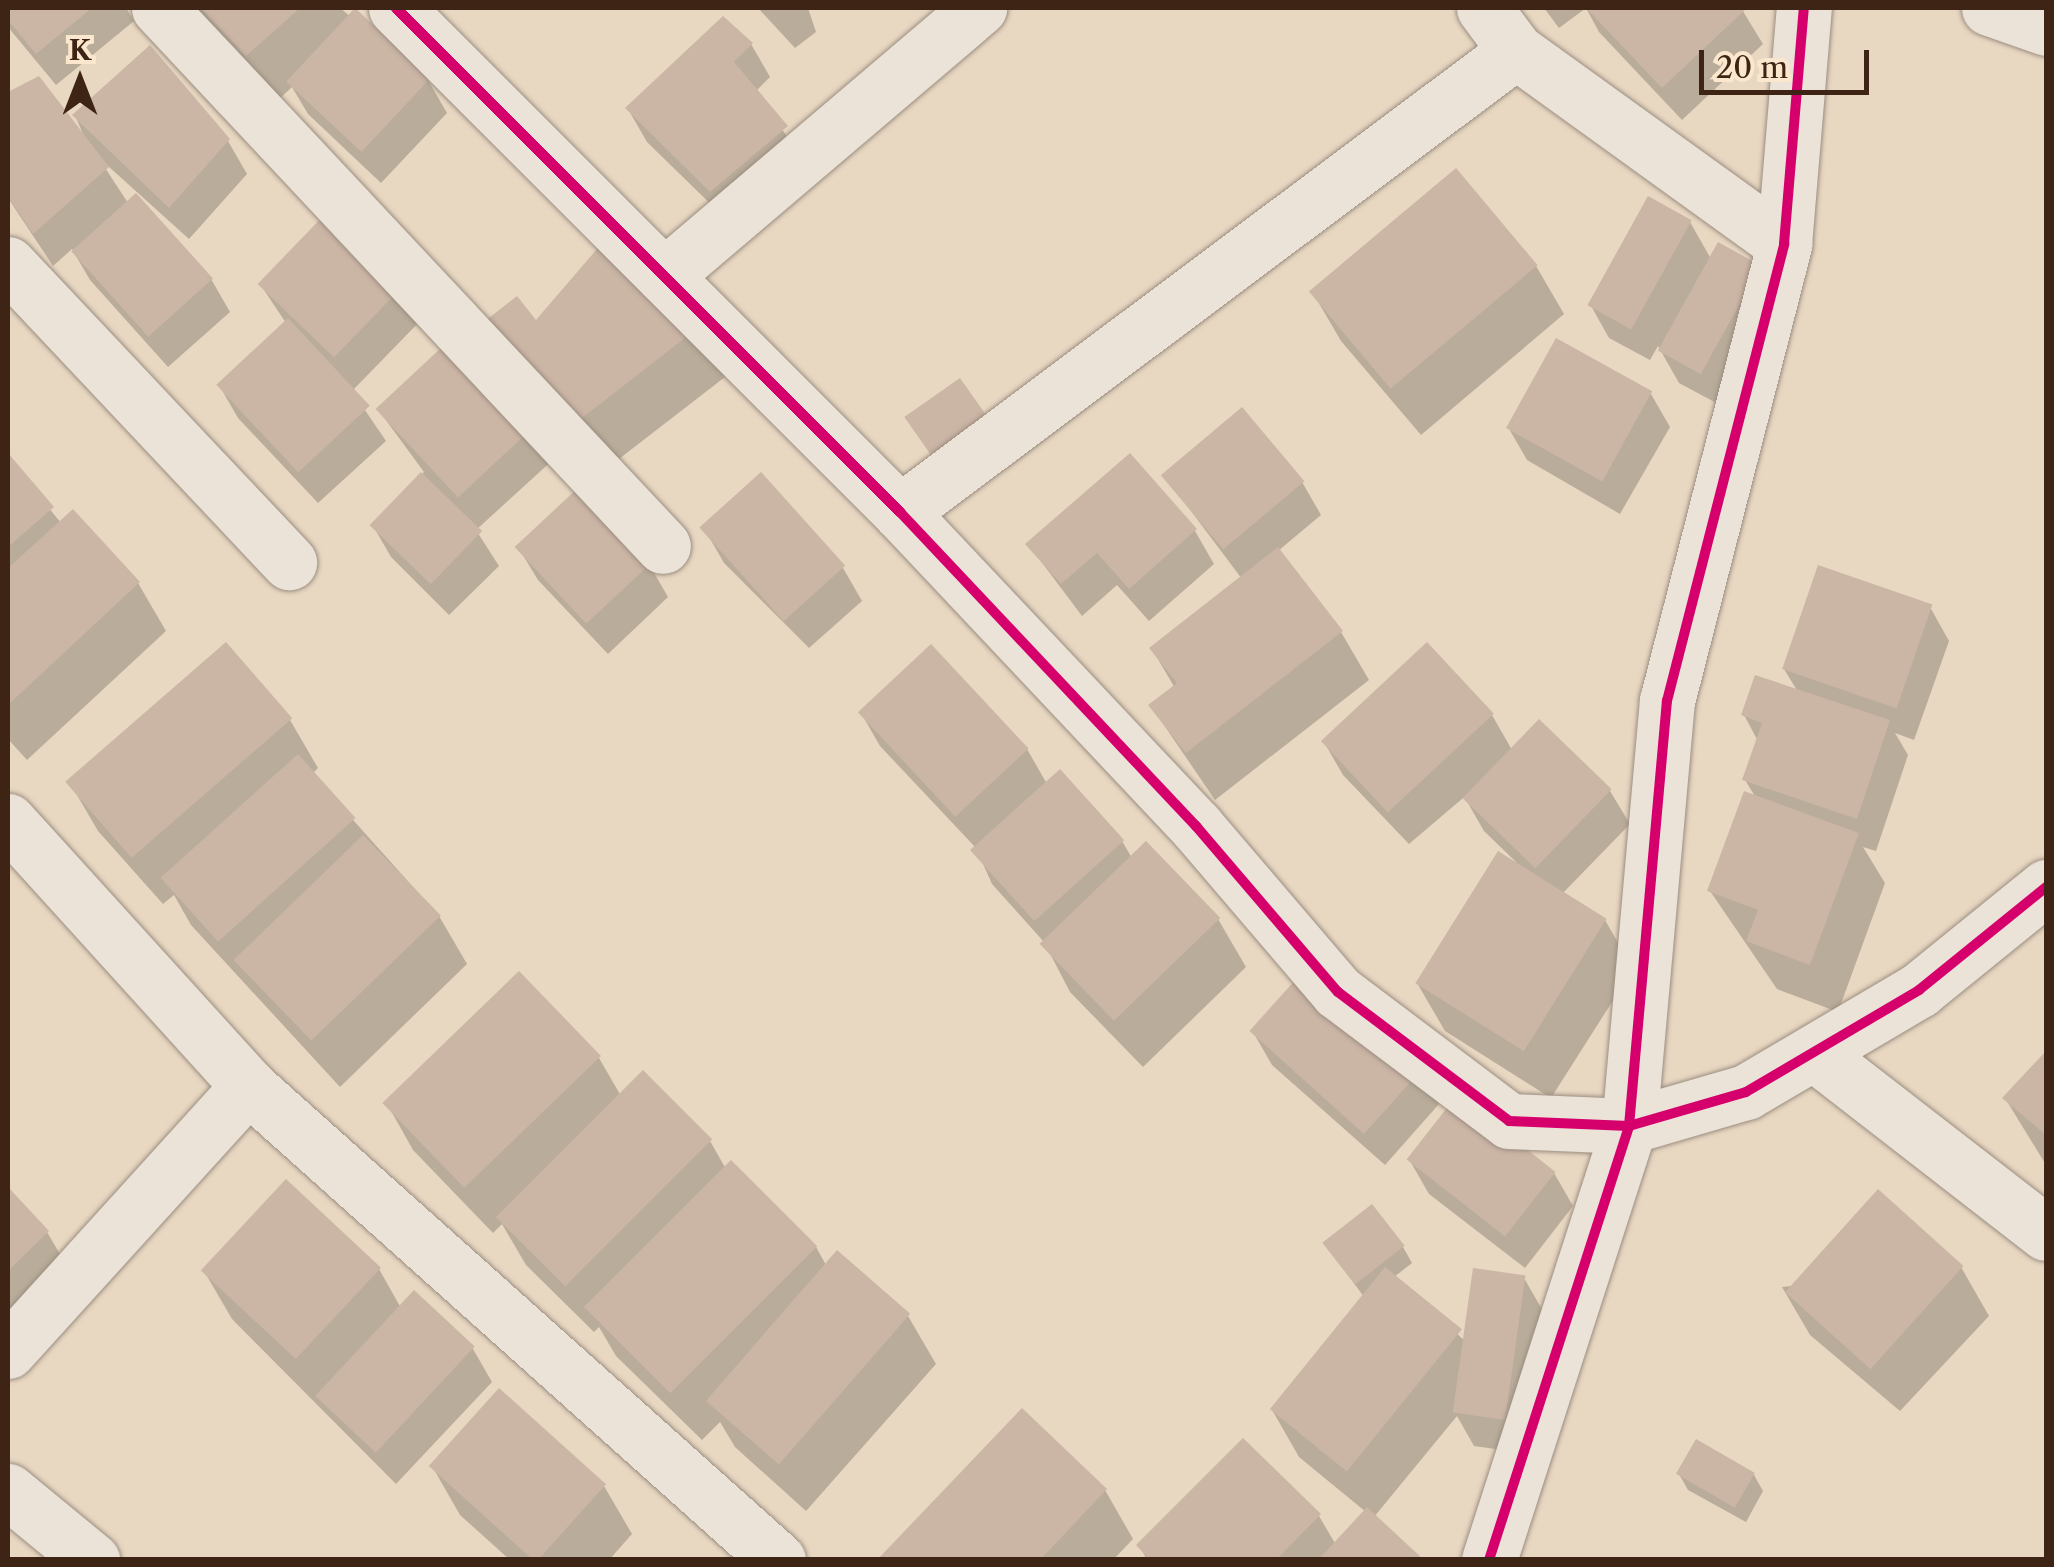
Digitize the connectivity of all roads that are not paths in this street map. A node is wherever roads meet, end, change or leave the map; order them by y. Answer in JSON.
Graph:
{"nodes":[{"id":1,"x":159,"y":8,"type":"edge"},
{"id":2,"x":396,"y":8,"type":"edge"},
{"id":3,"x":979,"y":8,"type":"edge"},
{"id":4,"x":1484,"y":8,"type":"edge"},
{"id":5,"x":1804,"y":8,"type":"edge"},
{"id":6,"x":1989,"y":8,"type":"edge"},
{"id":7,"x":2046,"y":28,"type":"edge"},
{"id":8,"x":1516,"y":51,"type":"junction"},
{"id":9,"x":1784,"y":244,"type":"junction"},
{"id":10,"x":8,"y":264,"type":"edge"},
{"id":11,"x":664,"y":276,"type":"junction"},
{"id":12,"x":900,"y":512,"type":"junction"},
{"id":13,"x":663,"y":546,"type":"dead end"},
{"id":14,"x":289,"y":562,"type":"dead end"},
{"id":15,"x":8,"y":821,"type":"edge"},
{"id":16,"x":2046,"y":887,"type":"edge"},
{"id":17,"x":1816,"y":1054,"type":"junction"},
{"id":18,"x":248,"y":1086,"type":"junction"},
{"id":19,"x":1628,"y":1126,"type":"junction"},
{"id":20,"x":2046,"y":1233,"type":"edge"},
{"id":21,"x":8,"y":1351,"type":"edge"},
{"id":22,"x":8,"y":1490,"type":"edge"},
{"id":23,"x":733,"y":1542,"type":"edge"},
{"id":24,"x":87,"y":1558,"type":"edge"},
{"id":25,"x":778,"y":1560,"type":"edge"},
{"id":26,"x":1489,"y":1560,"type":"edge"}],
"edges":[{"from":1,"to":13,"type":"street"},
{"from":2,"to":11,"type":"street"},
{"from":3,"to":11,"type":"street"},
{"from":4,"to":8,"type":"street"},
{"from":5,"to":9,"type":"street"},
{"from":6,"to":7,"type":"street"},
{"from":8,"to":9,"type":"street"},
{"from":8,"to":12,"type":"street"},
{"from":9,"to":19,"type":"street"},
{"from":10,"to":14,"type":"street"},
{"from":11,"to":12,"type":"street"},
{"from":12,"to":19,"type":"street"},
{"from":15,"to":18,"type":"street"},
{"from":16,"to":17,"type":"street"},
{"from":17,"to":19,"type":"street"},
{"from":17,"to":20,"type":"street"},
{"from":18,"to":21,"type":"street"},
{"from":18,"to":23,"type":"street"},
{"from":19,"to":26,"type":"street"},
{"from":22,"to":24,"type":"street"},
{"from":23,"to":25,"type":"street"}]}
